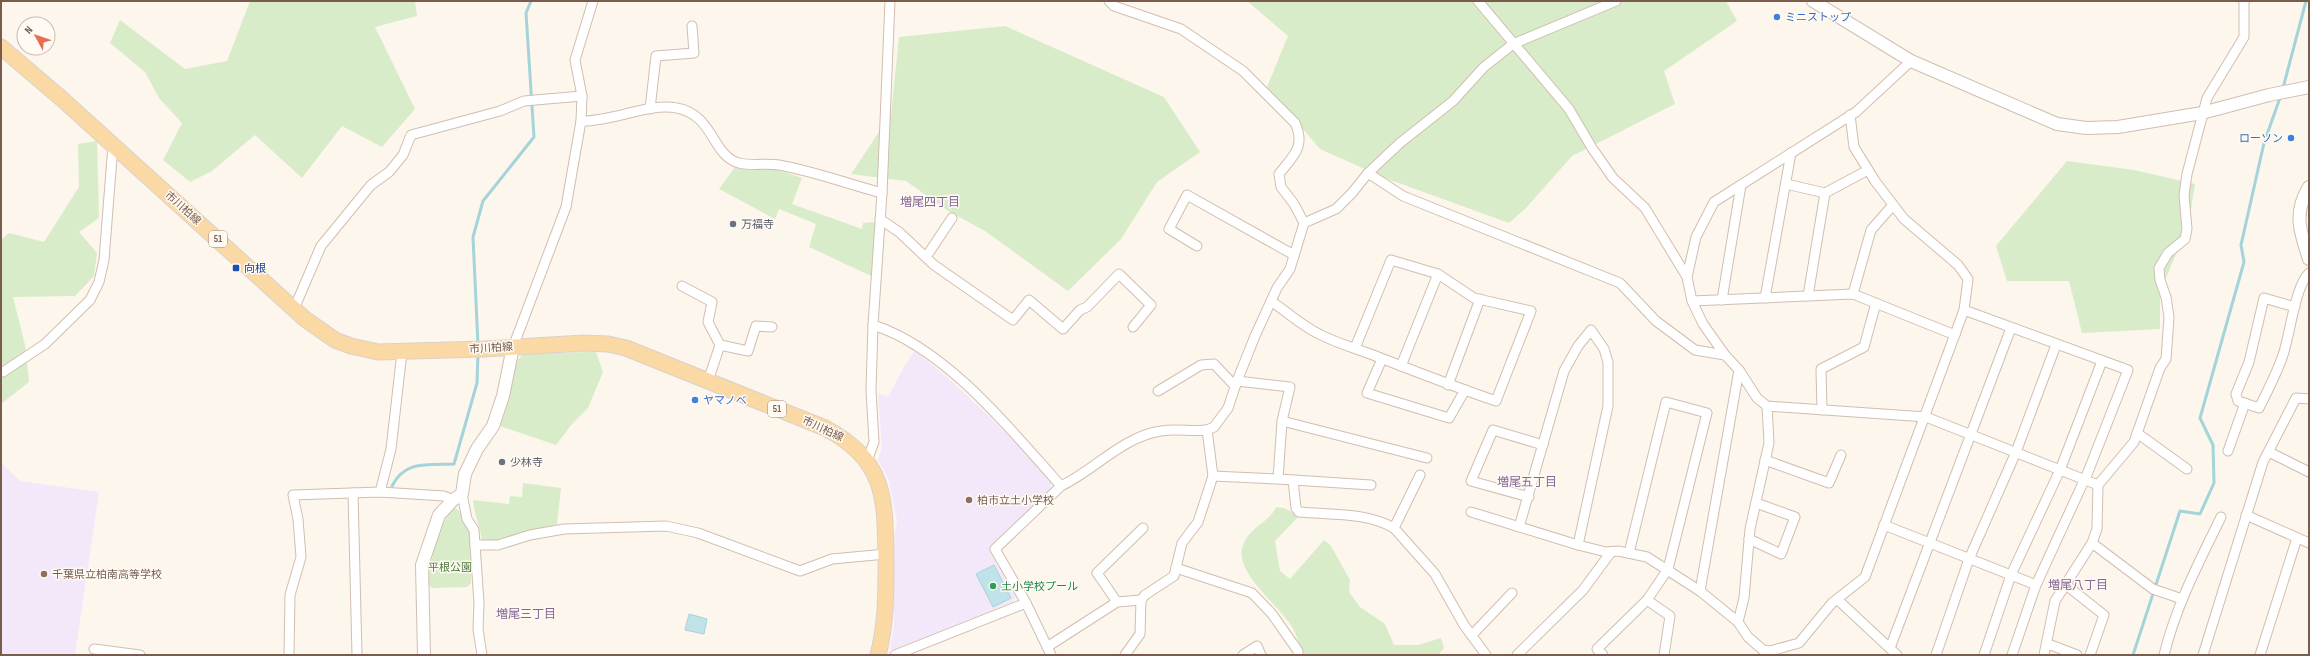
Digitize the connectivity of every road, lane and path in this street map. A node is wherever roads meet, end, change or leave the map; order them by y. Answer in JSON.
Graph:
{"nodes":[{"id":1,"x":594,"y":1,"type":"edge"},
{"id":2,"x":890,"y":1,"type":"edge"},
{"id":3,"x":1109,"y":1,"type":"edge"},
{"id":4,"x":1478,"y":1,"type":"edge"},
{"id":5,"x":1616,"y":1,"type":"edge"},
{"id":6,"x":1813,"y":1,"type":"edge"},
{"id":7,"x":2244,"y":1,"type":"edge"},
{"id":8,"x":692,"y":26,"type":"dead end"},
{"id":9,"x":1513,"y":44,"type":"junction"},
{"id":10,"x":1,"y":47,"type":"edge"},
{"id":11,"x":1911,"y":61,"type":"junction"},
{"id":12,"x":2309,"y":87,"type":"edge"},
{"id":13,"x":582,"y":96,"type":"junction"},
{"id":14,"x":650,"y":109,"type":"junction"},
{"id":15,"x":2202,"y":113,"type":"junction"},
{"id":16,"x":1850,"y":116,"type":"junction"},
{"id":17,"x":581,"y":121,"type":"junction"},
{"id":18,"x":113,"y":145,"type":"junction"},
{"id":19,"x":1791,"y":153,"type":"junction"},
{"id":20,"x":1868,"y":170,"type":"junction"},
{"id":21,"x":1368,"y":173,"type":"junction"},
{"id":22,"x":1786,"y":184,"type":"junction"},
{"id":23,"x":1741,"y":185,"type":"junction"},
{"id":24,"x":2309,"y":187,"type":"edge"},
{"id":25,"x":882,"y":193,"type":"junction"},
{"id":26,"x":1825,"y":193,"type":"junction"},
{"id":27,"x":1894,"y":205,"type":"junction"},
{"id":28,"x":952,"y":218,"type":"dead end"},
{"id":29,"x":880,"y":219,"type":"junction"},
{"id":30,"x":1304,"y":223,"type":"junction"},
{"id":31,"x":1197,"y":246,"type":"dead end"},
{"id":32,"x":2308,"y":253,"type":"edge"},
{"id":33,"x":1294,"y":256,"type":"junction"},
{"id":34,"x":926,"y":257,"type":"junction"},
{"id":35,"x":2309,"y":273,"type":"edge"},
{"id":36,"x":1438,"y":274,"type":"junction"},
{"id":37,"x":1687,"y":277,"type":"junction"},
{"id":38,"x":682,"y":286,"type":"dead end"},
{"id":39,"x":1853,"y":294,"type":"junction"},
{"id":40,"x":1808,"y":296,"type":"junction"},
{"id":41,"x":1765,"y":298,"type":"junction"},
{"id":42,"x":1480,"y":300,"type":"junction"},
{"id":43,"x":1722,"y":300,"type":"junction"},
{"id":44,"x":1271,"y":301,"type":"junction"},
{"id":45,"x":1692,"y":302,"type":"junction"},
{"id":46,"x":1876,"y":303,"type":"junction"},
{"id":47,"x":2295,"y":307,"type":"junction"},
{"id":48,"x":294,"y":309,"type":"junction"},
{"id":49,"x":1964,"y":310,"type":"junction"},
{"id":50,"x":873,"y":325,"type":"junction"},
{"id":51,"x":772,"y":327,"type":"dead end"},
{"id":52,"x":1133,"y":328,"type":"dead end"},
{"id":53,"x":2011,"y":328,"type":"junction"},
{"id":54,"x":1955,"y":335,"type":"junction"},
{"id":55,"x":720,"y":345,"type":"junction"},
{"id":56,"x":2056,"y":345,"type":"junction"},
{"id":57,"x":513,"y":347,"type":"junction"},
{"id":58,"x":1355,"y":348,"type":"junction"},
{"id":59,"x":402,"y":352,"type":"junction"},
{"id":60,"x":1725,"y":355,"type":"junction"},
{"id":61,"x":1382,"y":359,"type":"junction"},
{"id":62,"x":2102,"y":361,"type":"junction"},
{"id":63,"x":1401,"y":366,"type":"junction"},
{"id":64,"x":1740,"y":370,"type":"junction"},
{"id":65,"x":3,"y":372,"type":"dead end"},
{"id":66,"x":708,"y":381,"type":"junction"},
{"id":67,"x":1236,"y":383,"type":"junction"},
{"id":68,"x":1448,"y":384,"type":"junction"},
{"id":69,"x":1465,"y":390,"type":"junction"},
{"id":70,"x":1158,"y":391,"type":"dead end"},
{"id":71,"x":2309,"y":399,"type":"edge"},
{"id":72,"x":2245,"y":403,"type":"junction"},
{"id":73,"x":1767,"y":406,"type":"junction"},
{"id":74,"x":1822,"y":410,"type":"junction"},
{"id":75,"x":1926,"y":416,"type":"junction"},
{"id":76,"x":1282,"y":421,"type":"junction"},
{"id":77,"x":1207,"y":430,"type":"junction"},
{"id":78,"x":2137,"y":433,"type":"junction"},
{"id":79,"x":1971,"y":434,"type":"junction"},
{"id":80,"x":1543,"y":445,"type":"junction"},
{"id":81,"x":2228,"y":451,"type":"dead end"},
{"id":82,"x":2016,"y":452,"type":"junction"},
{"id":83,"x":2269,"y":452,"type":"junction"},
{"id":84,"x":1841,"y":455,"type":"dead end"},
{"id":85,"x":1427,"y":458,"type":"dead end"},
{"id":86,"x":1765,"y":460,"type":"junction"},
{"id":87,"x":867,"y":461,"type":"junction"},
{"id":88,"x":2187,"y":469,"type":"dead end"},
{"id":89,"x":2060,"y":470,"type":"junction"},
{"id":90,"x":2309,"y":472,"type":"edge"},
{"id":91,"x":1420,"y":475,"type":"dead end"},
{"id":92,"x":1213,"y":476,"type":"junction"},
{"id":93,"x":1278,"y":479,"type":"junction"},
{"id":94,"x":1293,"y":480,"type":"junction"},
{"id":95,"x":2085,"y":480,"type":"junction"},
{"id":96,"x":2098,"y":484,"type":"junction"},
{"id":97,"x":1371,"y":485,"type":"dead end"},
{"id":98,"x":1061,"y":486,"type":"junction"},
{"id":99,"x":380,"y":492,"type":"junction"},
{"id":100,"x":353,"y":493,"type":"junction"},
{"id":101,"x":457,"y":497,"type":"junction"},
{"id":102,"x":1529,"y":497,"type":"junction"},
{"id":103,"x":1756,"y":502,"type":"junction"},
{"id":104,"x":1471,"y":512,"type":"dead end"},
{"id":105,"x":2246,"y":516,"type":"junction"},
{"id":106,"x":2221,"y":517,"type":"dead end"},
{"id":107,"x":1884,"y":525,"type":"junction"},
{"id":108,"x":1519,"y":527,"type":"junction"},
{"id":109,"x":1143,"y":528,"type":"dead end"},
{"id":110,"x":1394,"y":528,"type":"junction"},
{"id":111,"x":2297,"y":538,"type":"junction"},
{"id":112,"x":1749,"y":539,"type":"junction"},
{"id":113,"x":1928,"y":543,"type":"junction"},
{"id":114,"x":2092,"y":543,"type":"junction"},
{"id":115,"x":2309,"y":543,"type":"edge"},
{"id":116,"x":475,"y":545,"type":"junction"},
{"id":117,"x":1578,"y":545,"type":"junction"},
{"id":118,"x":1611,"y":552,"type":"junction"},
{"id":119,"x":1629,"y":553,"type":"junction"},
{"id":120,"x":886,"y":554,"type":"junction"},
{"id":121,"x":1969,"y":559,"type":"junction"},
{"id":122,"x":1176,"y":568,"type":"junction"},
{"id":123,"x":1668,"y":569,"type":"junction"},
{"id":124,"x":2011,"y":575,"type":"junction"},
{"id":125,"x":2036,"y":585,"type":"junction"},
{"id":126,"x":2066,"y":585,"type":"junction"},
{"id":127,"x":1700,"y":592,"type":"junction"},
{"id":128,"x":1512,"y":593,"type":"dead end"},
{"id":129,"x":2182,"y":599,"type":"junction"},
{"id":130,"x":1141,"y":600,"type":"junction"},
{"id":131,"x":1647,"y":600,"type":"junction"},
{"id":132,"x":1838,"y":600,"type":"junction"},
{"id":133,"x":1117,"y":602,"type":"junction"},
{"id":134,"x":1026,"y":603,"type":"junction"},
{"id":135,"x":1738,"y":622,"type":"junction"},
{"id":136,"x":1472,"y":635,"type":"junction"},
{"id":137,"x":2048,"y":644,"type":"junction"},
{"id":138,"x":1890,"y":648,"type":"junction"},
{"id":139,"x":94,"y":649,"type":"dead end"},
{"id":140,"x":1049,"y":651,"type":"edge"},
{"id":141,"x":1762,"y":653,"type":"edge"},
{"id":142,"x":140,"y":655,"type":"edge"},
{"id":143,"x":289,"y":655,"type":"edge"},
{"id":144,"x":357,"y":655,"type":"edge"},
{"id":145,"x":424,"y":655,"type":"edge"},
{"id":146,"x":482,"y":655,"type":"edge"},
{"id":147,"x":878,"y":655,"type":"edge"},
{"id":148,"x":895,"y":655,"type":"edge"},
{"id":149,"x":1125,"y":655,"type":"edge"},
{"id":150,"x":1243,"y":655,"type":"edge"},
{"id":151,"x":1261,"y":655,"type":"edge"},
{"id":152,"x":1298,"y":655,"type":"edge"},
{"id":153,"x":1486,"y":655,"type":"edge"},
{"id":154,"x":1517,"y":655,"type":"edge"},
{"id":155,"x":1603,"y":655,"type":"edge"},
{"id":156,"x":1664,"y":655,"type":"edge"},
{"id":157,"x":1897,"y":655,"type":"edge"},
{"id":158,"x":1936,"y":655,"type":"edge"},
{"id":159,"x":1984,"y":655,"type":"edge"},
{"id":160,"x":2012,"y":655,"type":"edge"},
{"id":161,"x":2044,"y":655,"type":"edge"},
{"id":162,"x":2077,"y":655,"type":"edge"},
{"id":163,"x":2090,"y":655,"type":"edge"},
{"id":164,"x":2164,"y":655,"type":"edge"},
{"id":165,"x":2204,"y":655,"type":"edge"},
{"id":166,"x":2260,"y":655,"type":"edge"}],
"edges":[{"from":1,"to":13,"type":"street"},
{"from":2,"to":25,"type":"street"},
{"from":3,"to":30,"type":"street"},
{"from":4,"to":9,"type":"street"},
{"from":5,"to":9,"type":"street"},
{"from":6,"to":11,"type":"street"},
{"from":7,"to":15,"type":"street"},
{"from":8,"to":14,"type":"street"},
{"from":9,"to":21,"type":"street"},
{"from":9,"to":37,"type":"street"},
{"from":10,"to":18,"type":"main road","name":"市川柏線","number":"51"},
{"from":11,"to":15,"type":"street"},
{"from":11,"to":16,"type":"street"},
{"from":12,"to":15,"type":"street"},
{"from":13,"to":17,"type":"street"},
{"from":13,"to":48,"type":"street"},
{"from":14,"to":17,"type":"street"},
{"from":14,"to":25,"type":"street"},
{"from":15,"to":78,"type":"street"},
{"from":16,"to":19,"type":"street"},
{"from":16,"to":20,"type":"street"},
{"from":17,"to":57,"type":"street"},
{"from":18,"to":48,"type":"main road","name":"市川柏線","number":"51"},
{"from":18,"to":65,"type":"street"},
{"from":19,"to":22,"type":"street"},
{"from":19,"to":23,"type":"street"},
{"from":20,"to":26,"type":"street"},
{"from":20,"to":27,"type":"street"},
{"from":21,"to":30,"type":"street"},
{"from":21,"to":60,"type":"street"},
{"from":22,"to":26,"type":"street"},
{"from":22,"to":41,"type":"street"},
{"from":23,"to":37,"type":"street"},
{"from":23,"to":43,"type":"street"},
{"from":24,"to":32,"type":"street"},
{"from":25,"to":29,"type":"street"},
{"from":26,"to":40,"type":"street"},
{"from":27,"to":39,"type":"street"},
{"from":27,"to":49,"type":"street"},
{"from":28,"to":34,"type":"street"},
{"from":29,"to":34,"type":"street"},
{"from":29,"to":50,"type":"street"},
{"from":30,"to":33,"type":"street"},
{"from":31,"to":33,"type":"street"},
{"from":33,"to":44,"type":"street"},
{"from":34,"to":52,"type":"street"},
{"from":35,"to":47,"type":"street"},
{"from":36,"to":42,"type":"street"},
{"from":36,"to":58,"type":"street"},
{"from":36,"to":63,"type":"street"},
{"from":37,"to":45,"type":"street"},
{"from":38,"to":55,"type":"street"},
{"from":39,"to":40,"type":"street"},
{"from":39,"to":46,"type":"street"},
{"from":40,"to":41,"type":"street"},
{"from":41,"to":43,"type":"street"},
{"from":42,"to":68,"type":"street"},
{"from":42,"to":69,"type":"street"},
{"from":43,"to":45,"type":"street"},
{"from":44,"to":58,"type":"street"},
{"from":44,"to":67,"type":"street"},
{"from":45,"to":60,"type":"street"},
{"from":46,"to":54,"type":"street"},
{"from":46,"to":74,"type":"street"},
{"from":47,"to":72,"type":"street"},
{"from":47,"to":72,"type":"street"},
{"from":48,"to":59,"type":"main road","name":"市川柏線","number":"51"},
{"from":49,"to":53,"type":"street"},
{"from":49,"to":54,"type":"street"},
{"from":50,"to":87,"type":"street"},
{"from":50,"to":98,"type":"street"},
{"from":51,"to":55,"type":"street"},
{"from":53,"to":56,"type":"street"},
{"from":53,"to":79,"type":"street"},
{"from":54,"to":75,"type":"street"},
{"from":55,"to":66,"type":"street"},
{"from":56,"to":62,"type":"street"},
{"from":56,"to":82,"type":"street"},
{"from":57,"to":59,"type":"main road","name":"市川柏線","number":"51"},
{"from":57,"to":66,"type":"main road","name":"市川柏線","number":"51"},
{"from":57,"to":101,"type":"street"},
{"from":58,"to":61,"type":"street"},
{"from":59,"to":99,"type":"street"},
{"from":60,"to":64,"type":"street"},
{"from":61,"to":63,"type":"street"},
{"from":61,"to":69,"type":"street"},
{"from":62,"to":89,"type":"street"},
{"from":62,"to":95,"type":"street"},
{"from":63,"to":68,"type":"street"},
{"from":64,"to":73,"type":"street"},
{"from":64,"to":127,"type":"street"},
{"from":66,"to":87,"type":"main road","name":"市川柏線","number":"51"},
{"from":67,"to":70,"type":"street"},
{"from":67,"to":76,"type":"street"},
{"from":67,"to":77,"type":"street"},
{"from":68,"to":69,"type":"street"},
{"from":71,"to":83,"type":"street"},
{"from":72,"to":81,"type":"street"},
{"from":73,"to":74,"type":"street"},
{"from":73,"to":86,"type":"street"},
{"from":74,"to":75,"type":"street"},
{"from":75,"to":79,"type":"street"},
{"from":75,"to":107,"type":"street"},
{"from":76,"to":85,"type":"street"},
{"from":76,"to":93,"type":"street"},
{"from":77,"to":92,"type":"street"},
{"from":77,"to":98,"type":"street"},
{"from":78,"to":88,"type":"street"},
{"from":78,"to":96,"type":"street"},
{"from":79,"to":82,"type":"street"},
{"from":79,"to":113,"type":"street"},
{"from":80,"to":102,"type":"street"},
{"from":80,"to":102,"type":"street"},
{"from":80,"to":117,"type":"street"},
{"from":82,"to":89,"type":"street"},
{"from":82,"to":121,"type":"street"},
{"from":83,"to":90,"type":"street"},
{"from":83,"to":105,"type":"street"},
{"from":84,"to":86,"type":"street"},
{"from":86,"to":103,"type":"street"},
{"from":87,"to":120,"type":"main road","name":"市川柏線","number":"51"},
{"from":89,"to":95,"type":"street"},
{"from":89,"to":124,"type":"street"},
{"from":91,"to":110,"type":"street"},
{"from":92,"to":93,"type":"street"},
{"from":92,"to":122,"type":"street"},
{"from":93,"to":94,"type":"street"},
{"from":94,"to":97,"type":"street"},
{"from":94,"to":110,"type":"street"},
{"from":95,"to":96,"type":"street"},
{"from":95,"to":125,"type":"street"},
{"from":96,"to":114,"type":"street"},
{"from":98,"to":134,"type":"street"},
{"from":99,"to":100,"type":"street"},
{"from":99,"to":101,"type":"street"},
{"from":100,"to":143,"type":"street"},
{"from":100,"to":144,"type":"street"},
{"from":101,"to":116,"type":"street"},
{"from":101,"to":145,"type":"street"},
{"from":102,"to":108,"type":"street"},
{"from":103,"to":112,"type":"street"},
{"from":103,"to":112,"type":"street"},
{"from":104,"to":108,"type":"street"},
{"from":105,"to":111,"type":"street"},
{"from":105,"to":165,"type":"street"},
{"from":106,"to":129,"type":"street"},
{"from":107,"to":113,"type":"street"},
{"from":107,"to":132,"type":"street"},
{"from":108,"to":117,"type":"street"},
{"from":109,"to":133,"type":"street"},
{"from":110,"to":136,"type":"street"},
{"from":111,"to":115,"type":"street"},
{"from":111,"to":166,"type":"street"},
{"from":112,"to":135,"type":"street"},
{"from":113,"to":121,"type":"street"},
{"from":113,"to":138,"type":"street"},
{"from":114,"to":126,"type":"street"},
{"from":114,"to":129,"type":"street"},
{"from":116,"to":120,"type":"street"},
{"from":116,"to":146,"type":"street"},
{"from":117,"to":118,"type":"street"},
{"from":118,"to":119,"type":"street"},
{"from":118,"to":154,"type":"street"},
{"from":119,"to":123,"type":"street"},
{"from":119,"to":123,"type":"street"},
{"from":120,"to":147,"type":"main road","name":"市川柏線","number":"51"},
{"from":121,"to":124,"type":"street"},
{"from":121,"to":158,"type":"street"},
{"from":122,"to":130,"type":"street"},
{"from":122,"to":152,"type":"street"},
{"from":123,"to":127,"type":"street"},
{"from":123,"to":131,"type":"street"},
{"from":124,"to":125,"type":"street"},
{"from":124,"to":159,"type":"street"},
{"from":125,"to":160,"type":"street"},
{"from":126,"to":137,"type":"street"},
{"from":126,"to":163,"type":"street"},
{"from":127,"to":135,"type":"street"},
{"from":128,"to":136,"type":"street"},
{"from":129,"to":164,"type":"street"},
{"from":130,"to":133,"type":"street"},
{"from":130,"to":149,"type":"street"},
{"from":131,"to":155,"type":"street"},
{"from":131,"to":156,"type":"street"},
{"from":132,"to":138,"type":"street"},
{"from":132,"to":141,"type":"street"},
{"from":133,"to":140,"type":"street"},
{"from":134,"to":140,"type":"street"},
{"from":134,"to":148,"type":"street"},
{"from":135,"to":141,"type":"street"},
{"from":136,"to":153,"type":"street"},
{"from":137,"to":161,"type":"street"},
{"from":137,"to":162,"type":"street"},
{"from":138,"to":157,"type":"street"},
{"from":139,"to":142,"type":"street"},
{"from":150,"to":151,"type":"street"}]}
